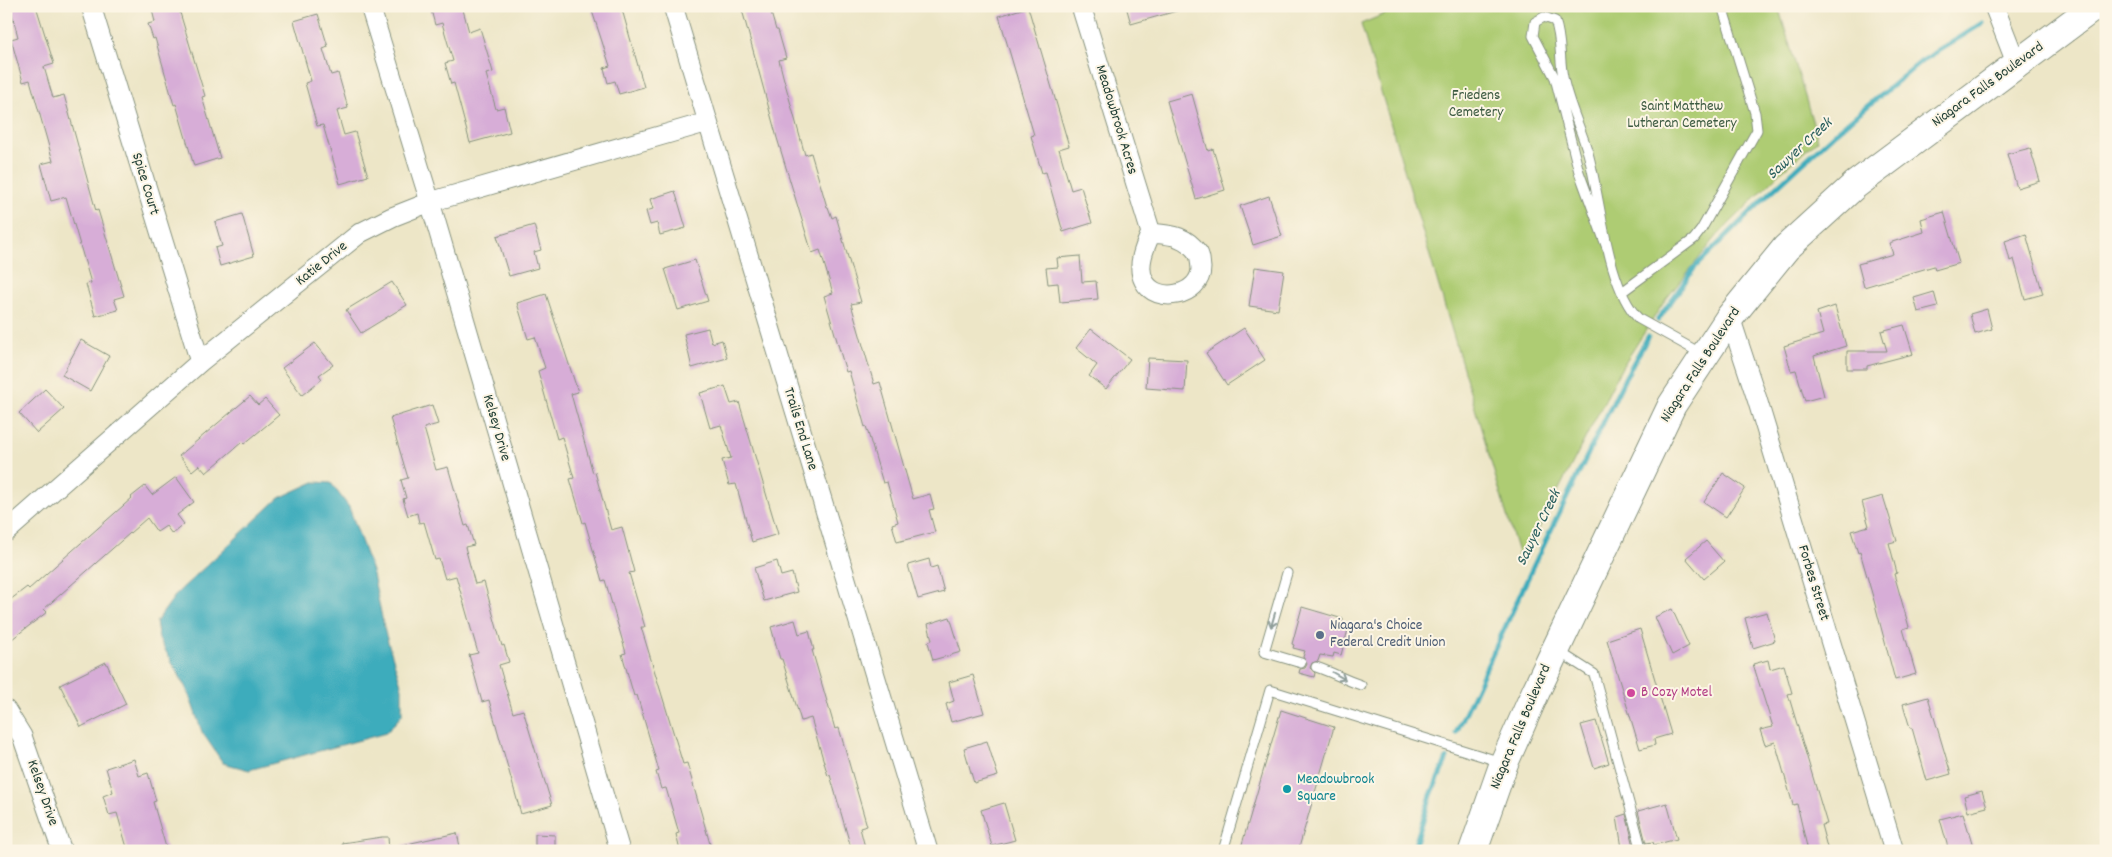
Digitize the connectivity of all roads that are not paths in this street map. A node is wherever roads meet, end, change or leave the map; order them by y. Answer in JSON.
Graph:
{"nodes":[{"id":1,"x":91,"y":6,"type":"edge"},
{"id":2,"x":370,"y":6,"type":"edge"},
{"id":3,"x":673,"y":6,"type":"edge"},
{"id":4,"x":1081,"y":6,"type":"edge"},
{"id":5,"x":1543,"y":6,"type":"edge"},
{"id":6,"x":1722,"y":6,"type":"edge"},
{"id":7,"x":1994,"y":6,"type":"edge"},
{"id":8,"x":2095,"y":6,"type":"edge"},
{"id":9,"x":1544,"y":17,"type":"junction"},
{"id":10,"x":2017,"y":65,"type":"junction"},
{"id":11,"x":708,"y":122,"type":"junction"},
{"id":12,"x":430,"y":202,"type":"junction"},
{"id":13,"x":1151,"y":233,"type":"dead end"},
{"id":14,"x":1607,"y":248,"type":"junction"},
{"id":15,"x":1622,"y":292,"type":"junction"},
{"id":16,"x":1730,"y":317,"type":"junction"},
{"id":17,"x":1704,"y":355,"type":"junction"},
{"id":18,"x":200,"y":362,"type":"junction"},
{"id":19,"x":6,"y":532,"type":"edge"},
{"id":20,"x":1287,"y":573,"type":"dead end"},
{"id":21,"x":1556,"y":649,"type":"junction"},
{"id":22,"x":1302,"y":663,"type":"dead end"},
{"id":23,"x":1316,"y":667,"type":"dead end"},
{"id":24,"x":1361,"y":684,"type":"dead end"},
{"id":25,"x":6,"y":710,"type":"edge"},
{"id":26,"x":1504,"y":763,"type":"junction"},
{"id":27,"x":62,"y":851,"type":"edge"},
{"id":28,"x":620,"y":851,"type":"edge"},
{"id":29,"x":928,"y":851,"type":"edge"},
{"id":30,"x":1223,"y":851,"type":"edge"},
{"id":31,"x":1473,"y":851,"type":"edge"},
{"id":32,"x":1642,"y":851,"type":"edge"},
{"id":33,"x":1894,"y":851,"type":"edge"}],
"edges":[{"from":1,"to":18,"type":"street","name":"Spice Court"},
{"from":2,"to":12,"type":"street","name":"Kelsey Drive"},
{"from":3,"to":11,"type":"street","name":"Trails End Lane"},
{"from":4,"to":13,"type":"street","name":"Meadowbrook Acres"},
{"from":5,"to":9,"type":"lane"},
{"from":6,"to":15,"type":"lane"},
{"from":7,"to":10,"type":"street"},
{"from":8,"to":10,"type":"main road","name":"Niagara Falls Boulevard"},
{"from":9,"to":14,"type":"lane"},
{"from":9,"to":14,"type":"lane"},
{"from":10,"to":16,"type":"main road","name":"Niagara Falls Boulevard"},
{"from":11,"to":12,"type":"street","name":"Katie Drive"},
{"from":11,"to":29,"type":"street","name":"Trails End Lane"},
{"from":12,"to":18,"type":"street","name":"Katie Drive"},
{"from":12,"to":28,"type":"street","name":"Kelsey Drive"},
{"from":14,"to":15,"type":"lane"},
{"from":15,"to":17,"type":"lane"},
{"from":16,"to":17,"type":"main road","name":"Niagara Falls Boulevard"},
{"from":16,"to":33,"type":"street","name":"Forbes Street"},
{"from":17,"to":21,"type":"main road","name":"Niagara Falls Boulevard"},
{"from":18,"to":19,"type":"street","name":"Katie Drive"},
{"from":20,"to":22,"type":"lane","one_way":true},
{"from":21,"to":26,"type":"main road","name":"Niagara Falls Boulevard"},
{"from":21,"to":32,"type":"lane"},
{"from":23,"to":24,"type":"lane","one_way":true},
{"from":25,"to":27,"type":"street","name":"Kelsey Drive"},
{"from":26,"to":30,"type":"lane"},
{"from":26,"to":31,"type":"main road","name":"Niagara Falls Boulevard"}]}
